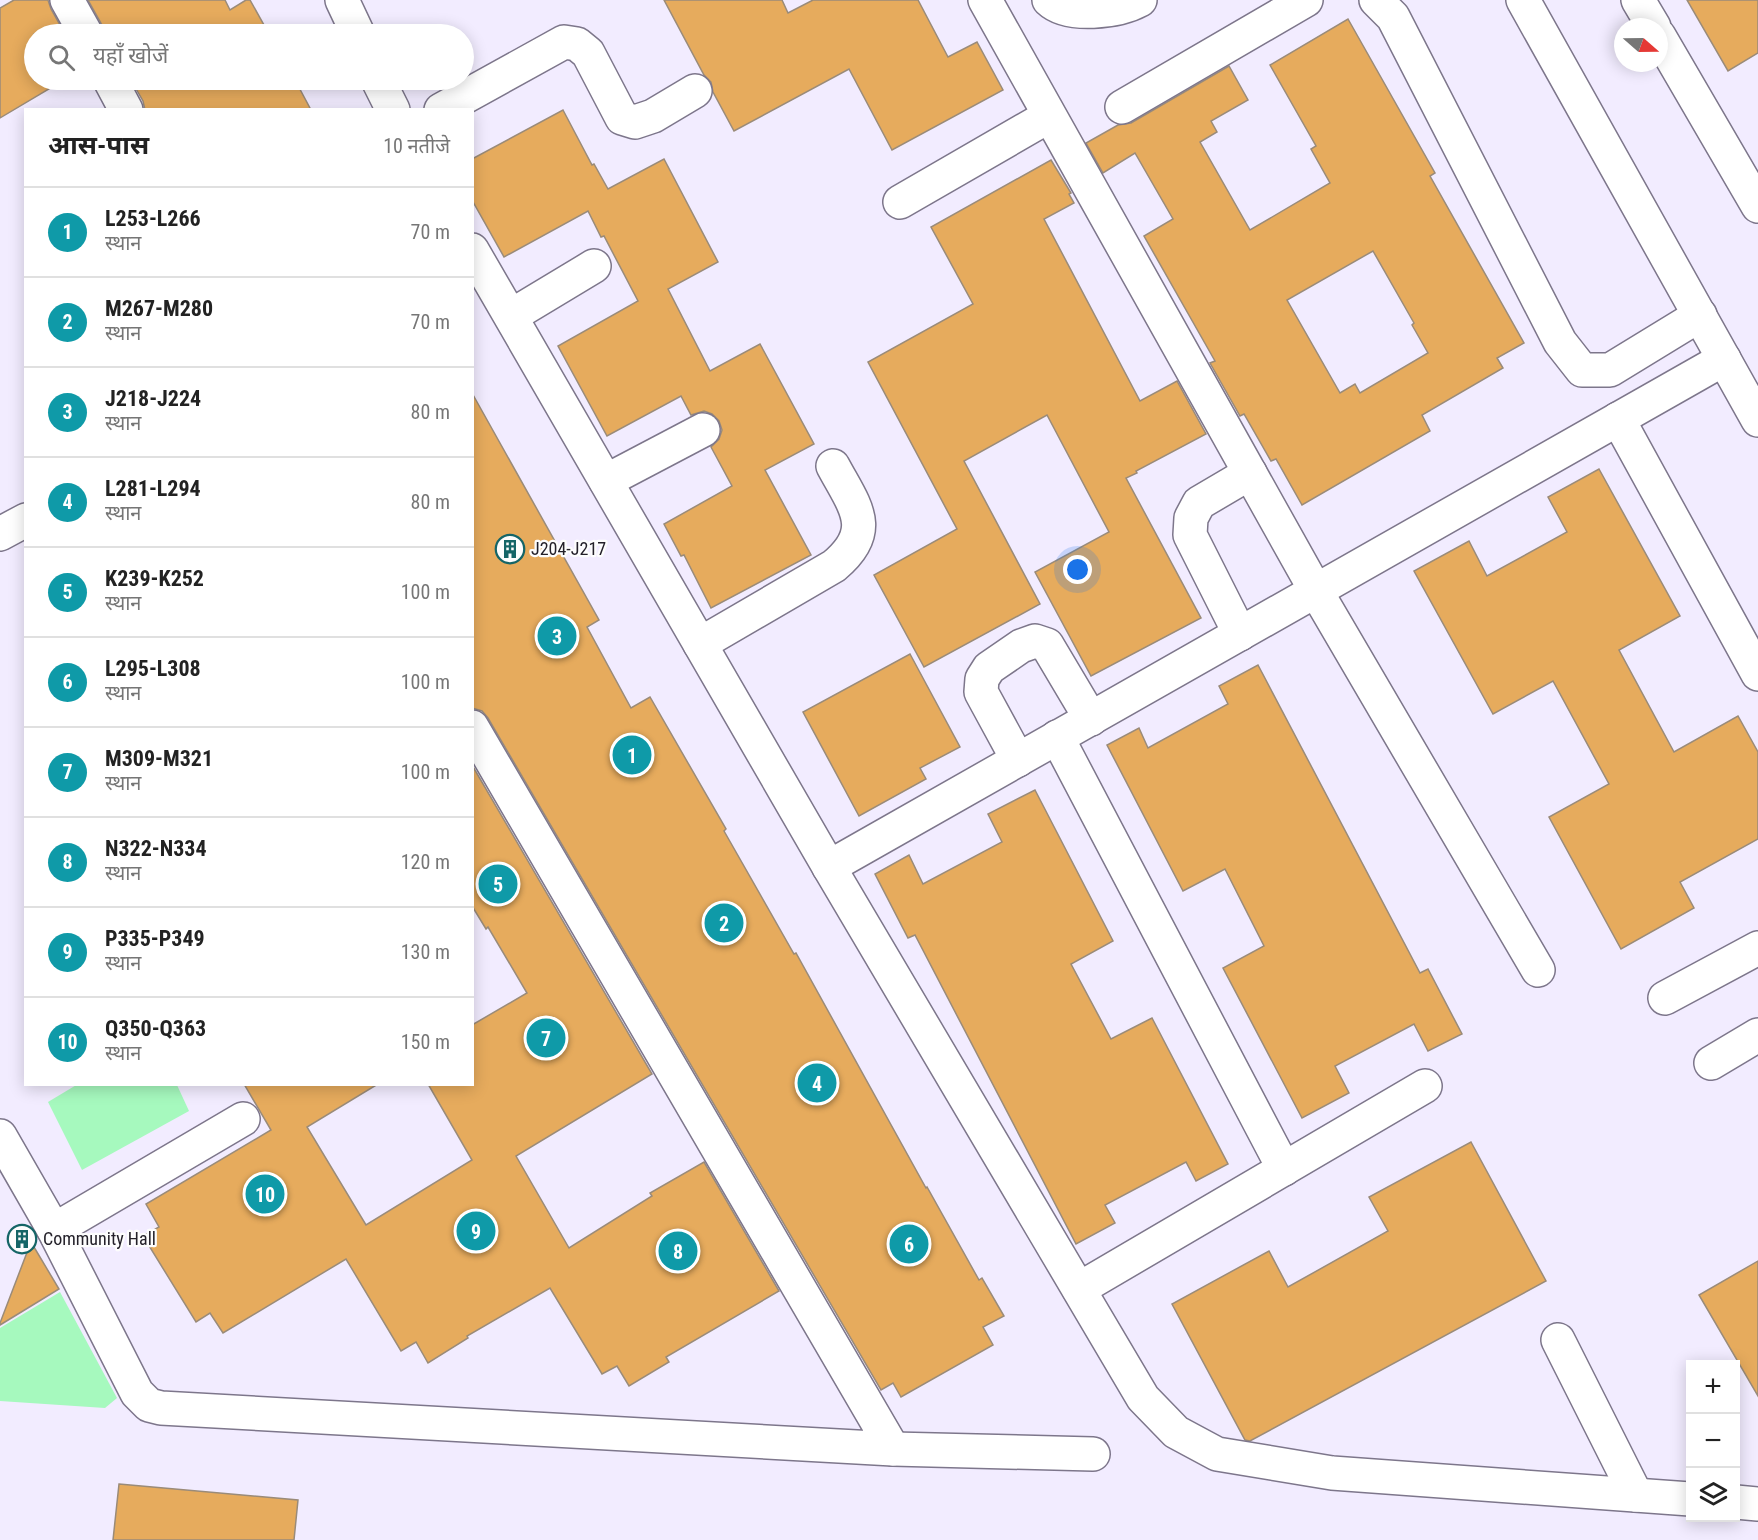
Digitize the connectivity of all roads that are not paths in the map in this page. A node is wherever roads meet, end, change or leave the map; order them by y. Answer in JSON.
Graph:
{"nodes":[{"id":1,"x":67,"y":0,"type":"edge"},
{"id":2,"x":342,"y":0,"type":"edge"},
{"id":3,"x":986,"y":0,"type":"edge"},
{"id":4,"x":1048,"y":0,"type":"edge"},
{"id":5,"x":1140,"y":0,"type":"edge"},
{"id":6,"x":1306,"y":0,"type":"edge"},
{"id":7,"x":1376,"y":0,"type":"edge"},
{"id":8,"x":1523,"y":0,"type":"edge"},
{"id":9,"x":1638,"y":0,"type":"edge"},
{"id":10,"x":1649,"y":18,"type":"edge"},
{"id":11,"x":80,"y":24,"type":"edge"},
{"id":12,"x":353,"y":24,"type":"edge"},
{"id":13,"x":1668,"y":51,"type":"edge"},
{"id":14,"x":115,"y":90,"type":"edge"},
{"id":15,"x":383,"y":90,"type":"edge"},
{"id":16,"x":695,"y":91,"type":"dead end"},
{"id":17,"x":1122,"y":107,"type":"dead end"},
{"id":18,"x":125,"y":108,"type":"edge"},
{"id":19,"x":392,"y":108,"type":"edge"},
{"id":20,"x":445,"y":108,"type":"edge"},
{"id":21,"x":1049,"y":116,"type":"junction"},
{"id":22,"x":900,"y":202,"type":"dead end"},
{"id":23,"x":1758,"y":206,"type":"edge"},
{"id":24,"x":474,"y":253,"type":"edge"},
{"id":25,"x":594,"y":266,"type":"dead end"},
{"id":26,"x":1700,"y":315,"type":"junction"},
{"id":27,"x":511,"y":316,"type":"junction"},
{"id":28,"x":1724,"y":358,"type":"junction"},
{"id":29,"x":1618,"y":419,"type":"junction"},
{"id":30,"x":1758,"y":420,"type":"edge"},
{"id":31,"x":703,"y":430,"type":"dead end"},
{"id":32,"x":833,"y":466,"type":"dead end"},
{"id":33,"x":1250,"y":473,"type":"junction"},
{"id":34,"x":606,"y":481,"type":"junction"},
{"id":35,"x":24,"y":521,"type":"edge"},
{"id":36,"x":0,"y":534,"type":"edge"},
{"id":37,"x":1316,"y":591,"type":"junction"},
{"id":38,"x":1240,"y":634,"type":"junction"},
{"id":39,"x":700,"y":644,"type":"junction"},
{"id":40,"x":1758,"y":674,"type":"edge"},
{"id":41,"x":1090,"y":719,"type":"junction"},
{"id":42,"x":474,"y":730,"type":"edge"},
{"id":43,"x":1057,"y":737,"type":"junction"},
{"id":44,"x":1018,"y":760,"type":"junction"},
{"id":45,"x":829,"y":867,"type":"junction"},
{"id":46,"x":1758,"y":948,"type":"edge"},
{"id":47,"x":1538,"y":970,"type":"dead end"},
{"id":48,"x":1665,"y":998,"type":"dead end"},
{"id":49,"x":1758,"y":1035,"type":"edge"},
{"id":50,"x":1711,"y":1063,"type":"dead end"},
{"id":51,"x":1425,"y":1086,"type":"dead end"},
{"id":52,"x":243,"y":1119,"type":"dead end"},
{"id":53,"x":0,"y":1136,"type":"edge"},
{"id":54,"x":1284,"y":1169,"type":"junction"},
{"id":55,"x":54,"y":1230,"type":"junction"},
{"id":56,"x":1078,"y":1289,"type":"junction"},
{"id":57,"x":1558,"y":1340,"type":"dead end"},
{"id":58,"x":893,"y":1449,"type":"junction"},
{"id":59,"x":1093,"y":1454,"type":"dead end"},
{"id":60,"x":1636,"y":1495,"type":"junction"},
{"id":61,"x":1686,"y":1499,"type":"edge"},
{"id":62,"x":1740,"y":1502,"type":"edge"},
{"id":63,"x":1758,"y":1504,"type":"edge"}],
"edges":[{"from":1,"to":11,"type":"street"},
{"from":2,"to":12,"type":"street"},
{"from":3,"to":21,"type":"street"},
{"from":4,"to":5,"type":"street"},
{"from":6,"to":17,"type":"street"},
{"from":7,"to":26,"type":"street"},
{"from":8,"to":26,"type":"street"},
{"from":9,"to":10,"type":"street"},
{"from":13,"to":23,"type":"street"},
{"from":14,"to":18,"type":"street"},
{"from":15,"to":19,"type":"street"},
{"from":16,"to":20,"type":"street"},
{"from":21,"to":22,"type":"street"},
{"from":21,"to":33,"type":"street"},
{"from":24,"to":27,"type":"street"},
{"from":25,"to":27,"type":"street"},
{"from":26,"to":28,"type":"street"},
{"from":27,"to":34,"type":"street"},
{"from":28,"to":29,"type":"street"},
{"from":28,"to":30,"type":"street"},
{"from":29,"to":37,"type":"street"},
{"from":29,"to":40,"type":"street"},
{"from":31,"to":34,"type":"street"},
{"from":32,"to":39,"type":"street"},
{"from":33,"to":37,"type":"street"},
{"from":33,"to":38,"type":"street"},
{"from":34,"to":39,"type":"street"},
{"from":35,"to":36,"type":"street"},
{"from":37,"to":38,"type":"street"},
{"from":37,"to":47,"type":"street"},
{"from":38,"to":41,"type":"street"},
{"from":39,"to":45,"type":"street"},
{"from":41,"to":43,"type":"street"},
{"from":41,"to":44,"type":"street"},
{"from":42,"to":58,"type":"street"},
{"from":43,"to":44,"type":"street"},
{"from":43,"to":54,"type":"street"},
{"from":44,"to":45,"type":"street"},
{"from":45,"to":56,"type":"street"},
{"from":46,"to":48,"type":"street"},
{"from":49,"to":50,"type":"street"},
{"from":51,"to":54,"type":"street"},
{"from":52,"to":55,"type":"street"},
{"from":53,"to":55,"type":"street"},
{"from":54,"to":56,"type":"street"},
{"from":55,"to":58,"type":"street"},
{"from":56,"to":60,"type":"street"},
{"from":57,"to":60,"type":"street"},
{"from":58,"to":59,"type":"street"},
{"from":60,"to":61,"type":"street"},
{"from":62,"to":63,"type":"street"}]}
